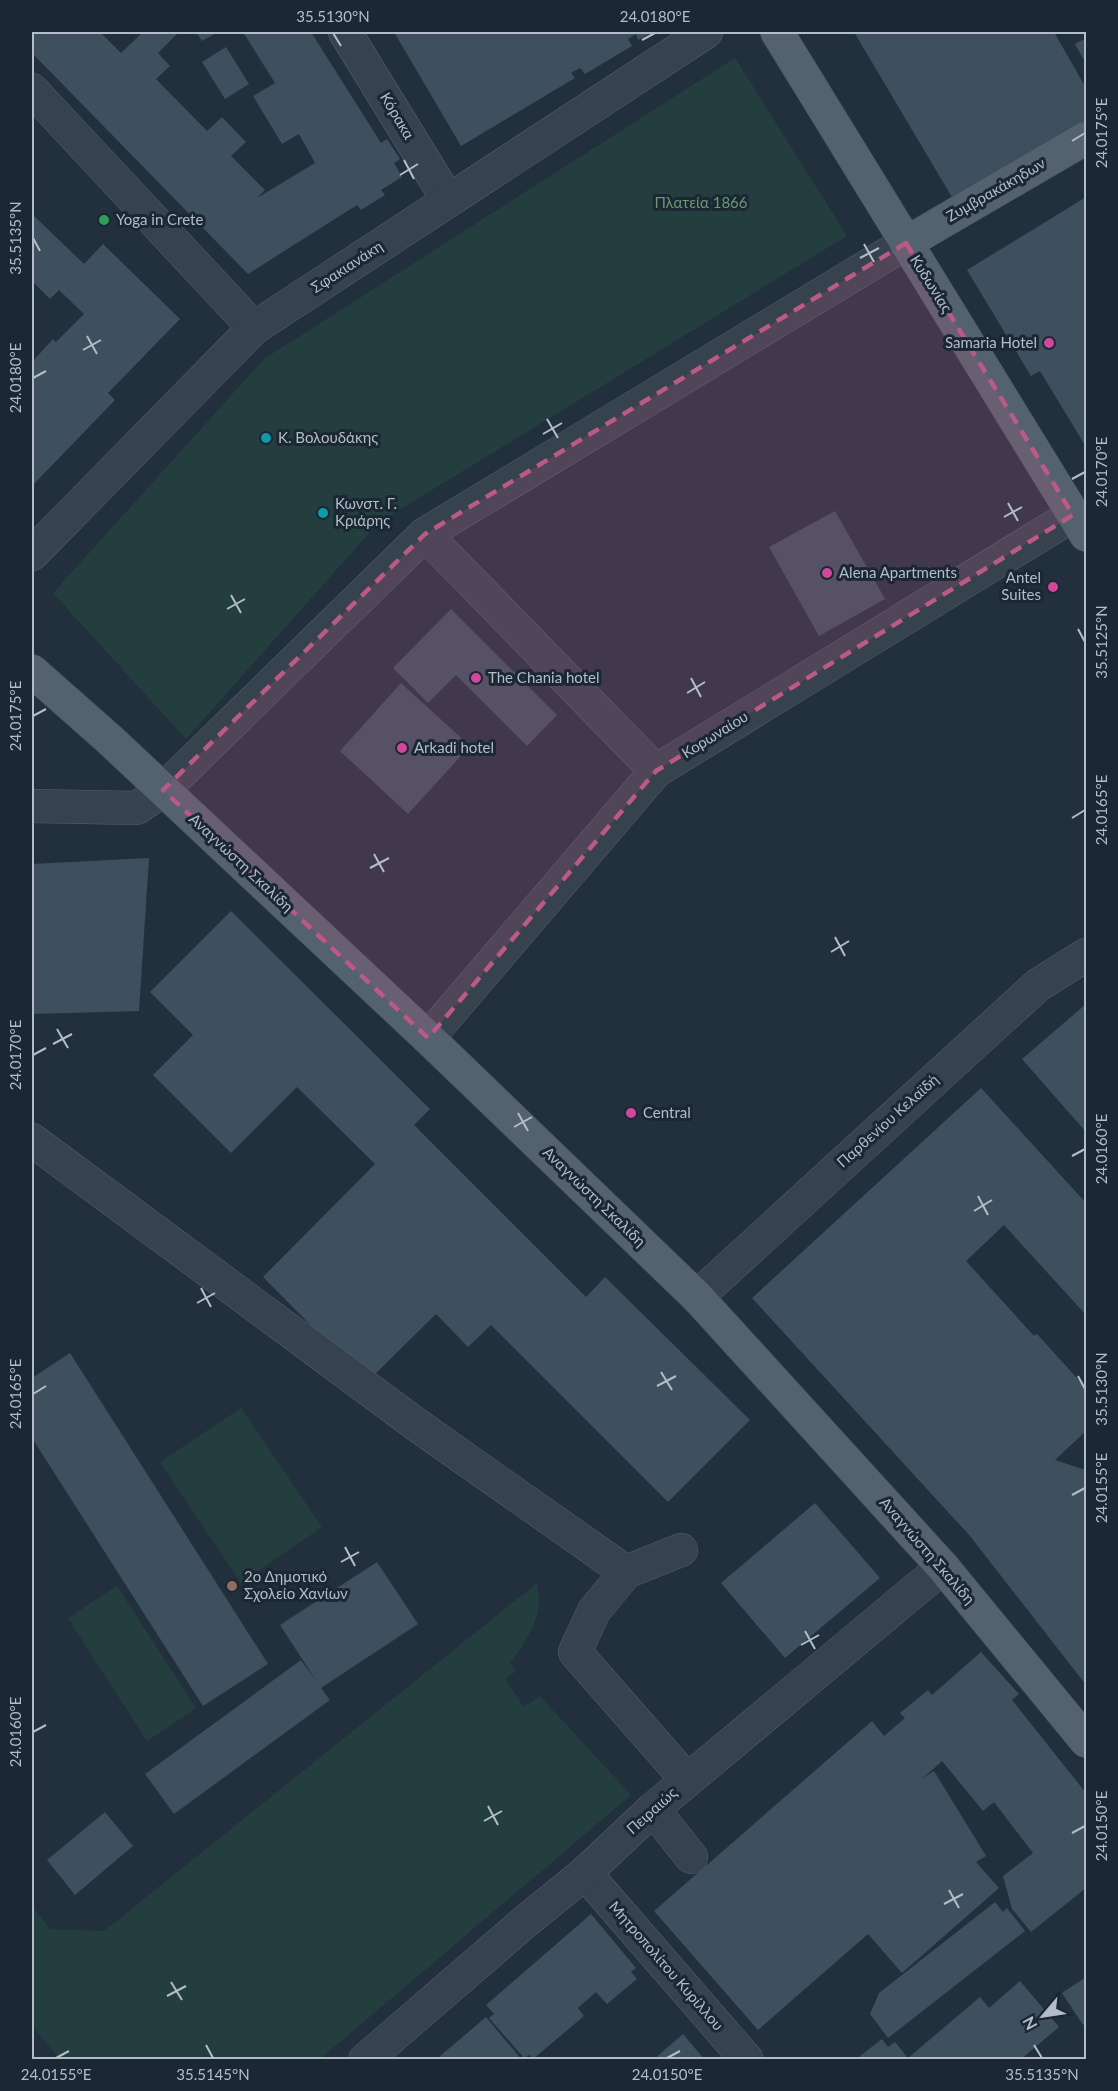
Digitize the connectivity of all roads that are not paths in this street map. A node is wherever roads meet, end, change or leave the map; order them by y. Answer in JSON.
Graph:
{"nodes":[{"id":1,"x":345,"y":32,"type":"edge"},
{"id":2,"x":706,"y":32,"type":"edge"},
{"id":3,"x":777,"y":32,"type":"edge"},
{"id":4,"x":32,"y":90,"type":"edge"},
{"id":5,"x":1086,"y":138,"type":"edge"},
{"id":6,"x":448,"y":200,"type":"junction"},
{"id":7,"x":906,"y":243,"type":"junction"},
{"id":8,"x":254,"y":328,"type":"junction"},
{"id":9,"x":1080,"y":525,"type":"edge"},
{"id":10,"x":425,"y":534,"type":"junction"},
{"id":11,"x":32,"y":554,"type":"edge"},
{"id":12,"x":32,"y":671,"type":"edge"},
{"id":13,"x":656,"y":771,"type":"junction"},
{"id":14,"x":164,"y":790,"type":"junction"},
{"id":15,"x":32,"y":806,"type":"edge"},
{"id":16,"x":1086,"y":955,"type":"edge"},
{"id":17,"x":428,"y":1038,"type":"junction"},
{"id":18,"x":32,"y":1140,"type":"edge"},
{"id":19,"x":697,"y":1297,"type":"junction"},
{"id":20,"x":681,"y":1550,"type":"dead end"},
{"id":21,"x":943,"y":1567,"type":"junction"},
{"id":22,"x":626,"y":1572,"type":"junction"},
{"id":23,"x":1086,"y":1741,"type":"edge"},
{"id":24,"x":687,"y":1780,"type":"junction"},
{"id":25,"x":653,"y":1809,"type":"junction"},
{"id":26,"x":691,"y":1857,"type":"dead end"},
{"id":27,"x":585,"y":1873,"type":"junction"},
{"id":28,"x":365,"y":2060,"type":"edge"},
{"id":29,"x":747,"y":2060,"type":"edge"}],
"edges":[{"from":1,"to":6,"type":"street","name":"Κόρακα"},
{"from":2,"to":6,"type":"street","name":"Σφακιανάκη"},
{"from":3,"to":7,"type":"main road","name":"Κυδωνίας"},
{"from":4,"to":8,"type":"street"},
{"from":5,"to":7,"type":"main road","name":"Ζυμβρακάκηδων"},
{"from":6,"to":8,"type":"street","name":"Σφακιανάκη"},
{"from":7,"to":9,"type":"main road","name":"Κυδωνίας"},
{"from":7,"to":10,"type":"street"},
{"from":8,"to":11,"type":"street","name":"Σφακιανάκη"},
{"from":9,"to":13,"type":"street","name":"Κορωναίου"},
{"from":10,"to":13,"type":"street"},
{"from":10,"to":14,"type":"street"},
{"from":12,"to":14,"type":"main road","name":"Αναγνώστη Σκαλίδη"},
{"from":13,"to":17,"type":"street","name":"Κορωναίου"},
{"from":14,"to":15,"type":"street"},
{"from":14,"to":17,"type":"main road","name":"Αναγνώστη Σκαλίδη"},
{"from":16,"to":19,"type":"street","name":"Παρθενίου Κελαϊδή"},
{"from":17,"to":19,"type":"main road","name":"Αναγνώστη Σκαλίδη"},
{"from":18,"to":22,"type":"street"},
{"from":19,"to":21,"type":"main road","name":"Αναγνώστη Σκαλίδη"},
{"from":20,"to":22,"type":"street"},
{"from":21,"to":23,"type":"main road","name":"Αναγνώστη Σκαλίδη"},
{"from":21,"to":24,"type":"street","name":"Πειραιώς"},
{"from":22,"to":24,"type":"street"},
{"from":24,"to":25,"type":"street","name":"Πειραιώς"},
{"from":25,"to":26,"type":"street"},
{"from":25,"to":27,"type":"street","name":"Πειραιώς"},
{"from":27,"to":28,"type":"street","name":"Πειραιώς"},
{"from":27,"to":29,"type":"street","name":"Μητροπολίτου Κυρίλλου"}]}
